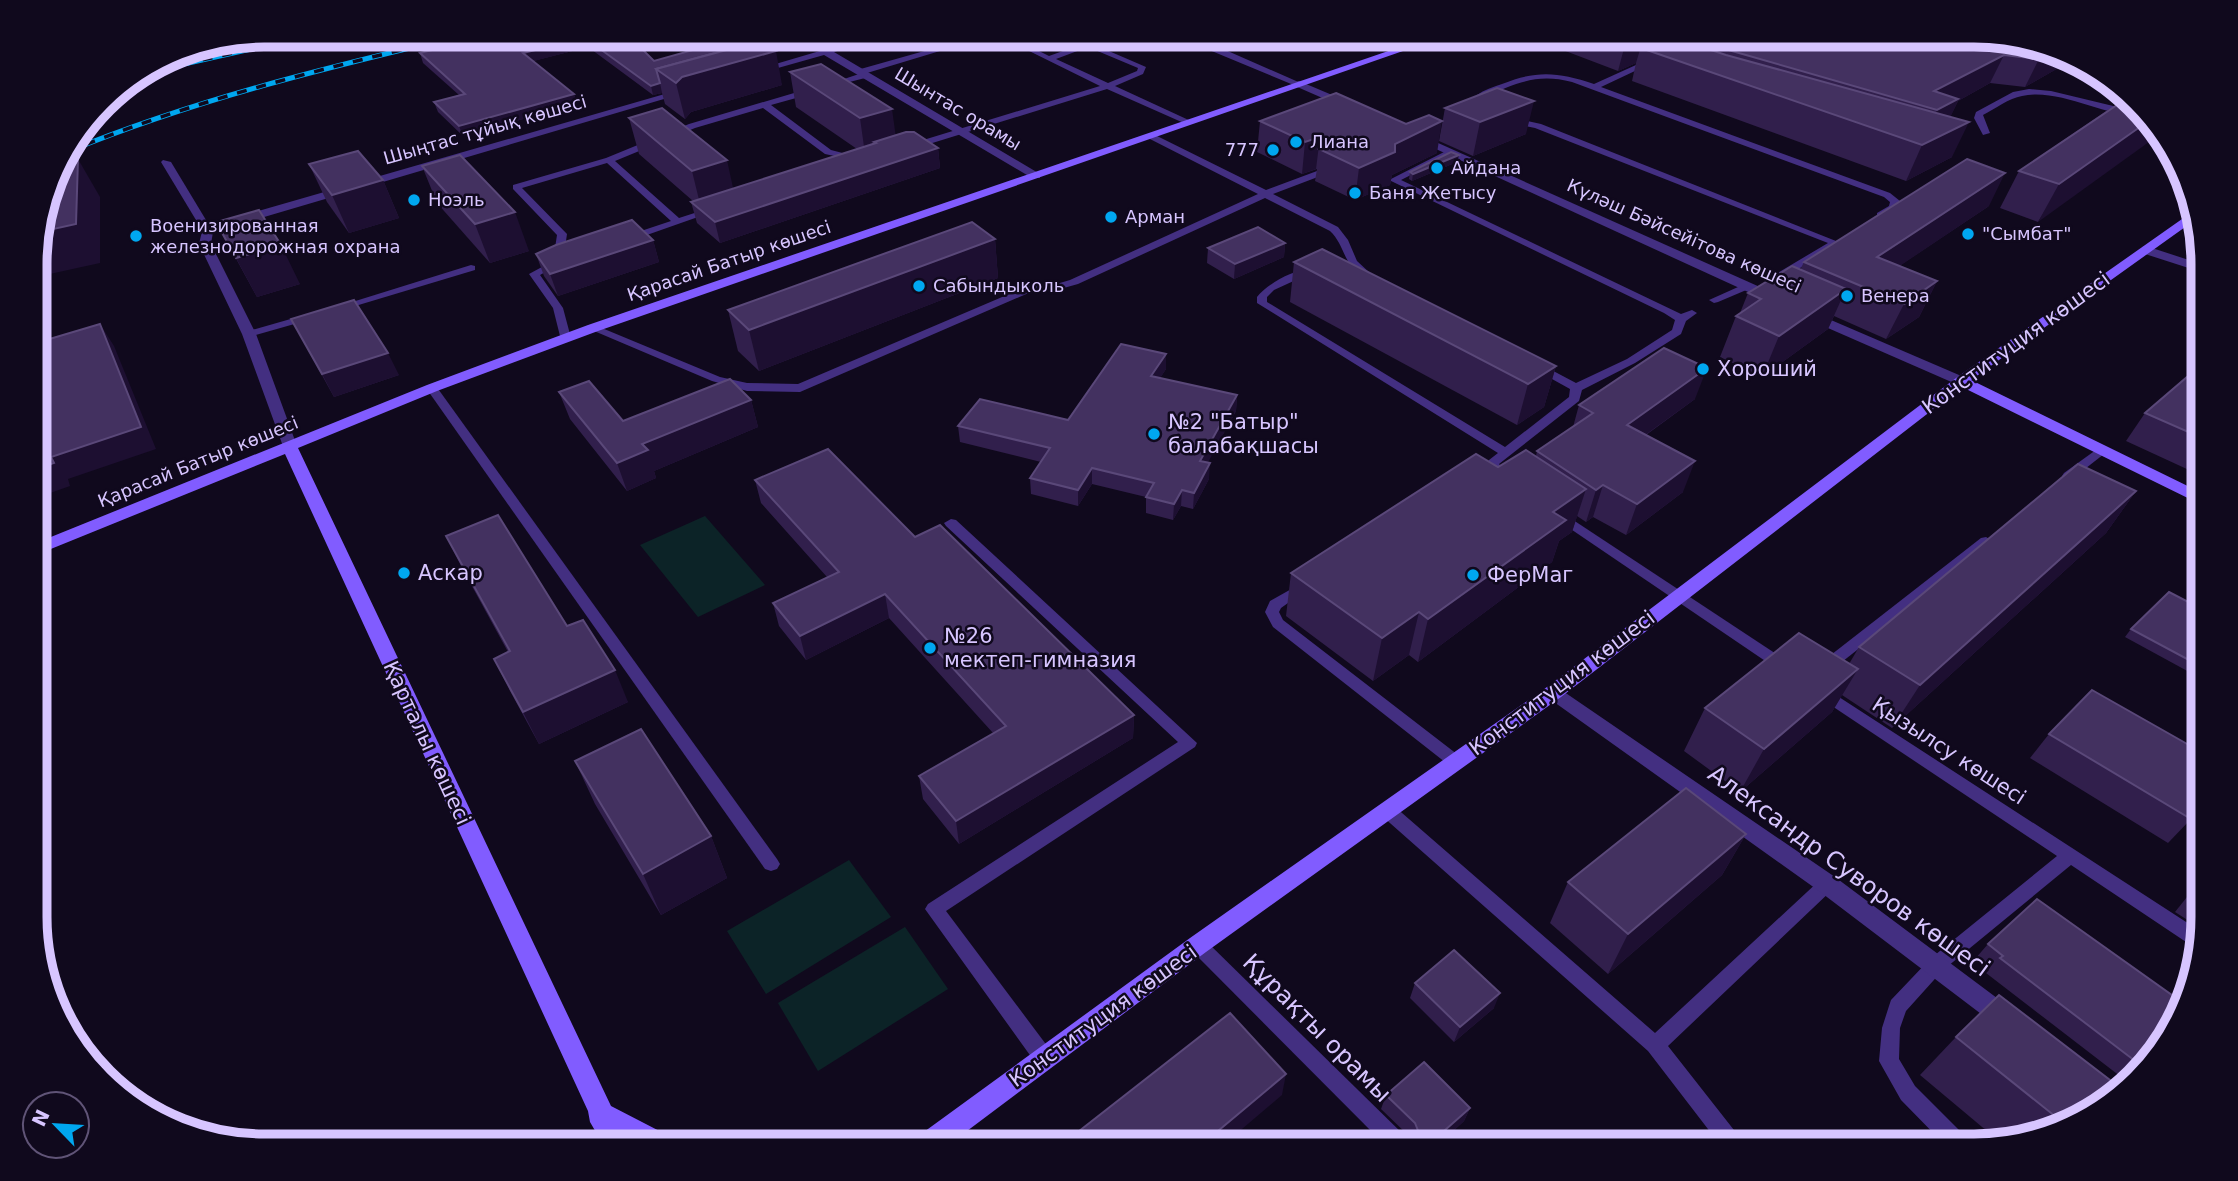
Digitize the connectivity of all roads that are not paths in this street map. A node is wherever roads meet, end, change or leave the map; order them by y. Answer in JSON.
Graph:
{"nodes":[{"id":1,"x":1211,"y":47,"type":"edge"},
{"id":2,"x":1408,"y":47,"type":"edge"},
{"id":3,"x":841,"y":48,"type":"edge"},
{"id":4,"x":947,"y":48,"type":"edge"},
{"id":5,"x":1027,"y":48,"type":"edge"},
{"id":6,"x":1077,"y":48,"type":"edge"},
{"id":7,"x":1095,"y":48,"type":"edge"},
{"id":8,"x":826,"y":52,"type":"junction"},
{"id":9,"x":1639,"y":57,"type":"dead end"},
{"id":10,"x":1049,"y":58,"type":"junction"},
{"id":11,"x":1651,"y":62,"type":"junction"},
{"id":12,"x":1663,"y":65,"type":"edge"},
{"id":13,"x":863,"y":73,"type":"junction"},
{"id":14,"x":747,"y":74,"type":"edge"},
{"id":15,"x":1299,"y":84,"type":"junction"},
{"id":16,"x":1108,"y":86,"type":"junction"},
{"id":17,"x":1594,"y":87,"type":"junction"},
{"id":18,"x":694,"y":89,"type":"edge"},
{"id":19,"x":1473,"y":98,"type":"edge"},
{"id":20,"x":765,"y":105,"type":"junction"},
{"id":21,"x":2126,"y":110,"type":"edge"},
{"id":22,"x":1363,"y":112,"type":"edge"},
{"id":23,"x":2130,"y":114,"type":"edge"},
{"id":24,"x":1503,"y":118,"type":"edge"},
{"id":25,"x":2120,"y":119,"type":"edge"},
{"id":26,"x":1189,"y":122,"type":"junction"},
{"id":27,"x":1401,"y":129,"type":"edge"},
{"id":28,"x":960,"y":131,"type":"junction"},
{"id":29,"x":1986,"y":133,"type":"dead end"},
{"id":30,"x":1150,"y":136,"type":"junction"},
{"id":31,"x":894,"y":151,"type":"edge"},
{"id":32,"x":1451,"y":152,"type":"junction"},
{"id":33,"x":609,"y":160,"type":"junction"},
{"id":34,"x":166,"y":162,"type":"dead end"},
{"id":35,"x":843,"y":168,"type":"edge"},
{"id":36,"x":1321,"y":173,"type":"edge"},
{"id":37,"x":1035,"y":176,"type":"junction"},
{"id":38,"x":1265,"y":194,"type":"junction"},
{"id":39,"x":715,"y":209,"type":"edge"},
{"id":40,"x":677,"y":221,"type":"junction"},
{"id":41,"x":1871,"y":221,"type":"edge"},
{"id":42,"x":2186,"y":221,"type":"edge"},
{"id":43,"x":207,"y":230,"type":"junction"},
{"id":44,"x":1847,"y":235,"type":"edge"},
{"id":45,"x":1836,"y":243,"type":"junction"},
{"id":46,"x":611,"y":244,"type":"edge"},
{"id":47,"x":2146,"y":250,"type":"junction"},
{"id":48,"x":1346,"y":254,"type":"junction"},
{"id":49,"x":571,"y":258,"type":"edge"},
{"id":50,"x":1333,"y":260,"type":"edge"},
{"id":51,"x":558,"y":262,"type":"junction"},
{"id":52,"x":1321,"y":265,"type":"edge"},
{"id":53,"x":2191,"y":265,"type":"edge"},
{"id":54,"x":471,"y":268,"type":"dead end"},
{"id":55,"x":1372,"y":277,"type":"edge"},
{"id":56,"x":1751,"y":288,"type":"junction"},
{"id":57,"x":1714,"y":300,"type":"dead end"},
{"id":58,"x":327,"y":311,"type":"edge"},
{"id":59,"x":314,"y":315,"type":"edge"},
{"id":60,"x":593,"y":328,"type":"junction"},
{"id":61,"x":249,"y":334,"type":"junction"},
{"id":62,"x":565,"y":338,"type":"junction"},
{"id":63,"x":1528,"y":362,"type":"edge"},
{"id":64,"x":1961,"y":381,"type":"junction"},
{"id":65,"x":432,"y":388,"type":"junction"},
{"id":66,"x":1576,"y":388,"type":"junction"},
{"id":67,"x":289,"y":446,"type":"junction"},
{"id":68,"x":2100,"y":451,"type":"junction"},
{"id":69,"x":1506,"y":453,"type":"junction"},
{"id":70,"x":2057,"y":485,"type":"edge"},
{"id":71,"x":1520,"y":488,"type":"edge"},
{"id":72,"x":2191,"y":495,"type":"edge"},
{"id":73,"x":1543,"y":503,"type":"edge"},
{"id":74,"x":951,"y":523,"type":"dead end"},
{"id":75,"x":2002,"y":528,"type":"edge"},
{"id":76,"x":48,"y":544,"type":"edge"},
{"id":77,"x":1310,"y":583,"type":"edge"},
{"id":78,"x":1679,"y":594,"type":"junction"},
{"id":79,"x":1801,"y":678,"type":"junction"},
{"id":80,"x":1554,"y":692,"type":"junction"},
{"id":81,"x":1456,"y":762,"type":"junction"},
{"id":82,"x":1388,"y":811,"type":"junction"},
{"id":83,"x":2070,"y":856,"type":"junction"},
{"id":84,"x":771,"y":864,"type":"dead end"},
{"id":85,"x":1827,"y":884,"type":"junction"},
{"id":86,"x":2190,"y":935,"type":"edge"},
{"id":87,"x":1198,"y":945,"type":"junction"},
{"id":88,"x":1936,"y":965,"type":"junction"},
{"id":89,"x":2022,"y":1031,"type":"edge"},
{"id":90,"x":1655,"y":1045,"type":"junction"},
{"id":91,"x":1044,"y":1058,"type":"junction"},
{"id":92,"x":599,"y":1113,"type":"junction"},
{"id":93,"x":1388,"y":1133,"type":"edge"},
{"id":94,"x":1724,"y":1133,"type":"edge"},
{"id":95,"x":1948,"y":1133,"type":"edge"},
{"id":96,"x":610,"y":1134,"type":"edge"},
{"id":97,"x":639,"y":1134,"type":"edge"},
{"id":98,"x":943,"y":1134,"type":"edge"}],
"edges":[{"from":1,"to":15,"type":"lane"},
{"from":2,"to":15,"type":"main road","name":"Қарасай Батыр көшесі"},
{"from":3,"to":8,"type":"street"},
{"from":4,"to":13,"type":"lane"},
{"from":5,"to":10,"type":"lane"},
{"from":6,"to":10,"type":"lane"},
{"from":7,"to":16,"type":"lane"},
{"from":8,"to":13,"type":"street","name":"Шынтас орамы"},
{"from":8,"to":14,"type":"street"},
{"from":9,"to":11,"type":"lane"},
{"from":10,"to":16,"type":"lane"},
{"from":11,"to":12,"type":"lane"},
{"from":11,"to":17,"type":"lane"},
{"from":13,"to":20,"type":"lane"},
{"from":13,"to":28,"type":"street","name":"Шынтас орамы"},
{"from":15,"to":22,"type":"street"},
{"from":15,"to":26,"type":"main road","name":"Қарасай Батыр көшесі"},
{"from":16,"to":26,"type":"lane"},
{"from":16,"to":28,"type":"lane"},
{"from":17,"to":19,"type":"lane"},
{"from":17,"to":41,"type":"lane"},
{"from":18,"to":43,"type":"street","name":"Шыңтас тұйық көшесі"},
{"from":20,"to":33,"type":"lane"},
{"from":20,"to":35,"type":"lane"},
{"from":21,"to":29,"type":"lane"},
{"from":23,"to":25,"type":"street"},
{"from":24,"to":45,"type":"lane"},
{"from":26,"to":30,"type":"main road","name":"Қарасай Батыр көшесі"},
{"from":27,"to":32,"type":"street","name":"Күләш Бәйсейітова көшесі"},
{"from":28,"to":31,"type":"lane"},
{"from":28,"to":37,"type":"street","name":"Шынтас орамы"},
{"from":30,"to":37,"type":"main road","name":"Қарасай Батыр көшесі"},
{"from":30,"to":38,"type":"lane"},
{"from":32,"to":56,"type":"street","name":"Күләш Бәйсейітова көшесі"},
{"from":32,"to":66,"type":"lane"},
{"from":33,"to":40,"type":"lane"},
{"from":33,"to":51,"type":"lane"},
{"from":34,"to":43,"type":"lane"},
{"from":36,"to":38,"type":"lane"},
{"from":37,"to":60,"type":"main road","name":"Қарасай Батыр көшесі"},
{"from":38,"to":48,"type":"lane"},
{"from":38,"to":60,"type":"lane"},
{"from":39,"to":40,"type":"lane"},
{"from":40,"to":46,"type":"lane"},
{"from":42,"to":47,"type":"main road","name":"Конституция көшесі"},
{"from":43,"to":61,"type":"street"},
{"from":44,"to":45,"type":"lane"},
{"from":45,"to":56,"type":"lane"},
{"from":47,"to":53,"type":"street"},
{"from":47,"to":64,"type":"main road","name":"Конституция көшесі"},
{"from":48,"to":50,"type":"lane"},
{"from":48,"to":55,"type":"lane"},
{"from":49,"to":51,"type":"lane"},
{"from":51,"to":62,"type":"lane"},
{"from":52,"to":69,"type":"lane"},
{"from":54,"to":58,"type":"lane"},
{"from":56,"to":57,"type":"lane"},
{"from":56,"to":64,"type":"street","name":"Күләш Бәйсейітова көшесі"},
{"from":59,"to":61,"type":"lane"},
{"from":60,"to":62,"type":"main road","name":"Қарасай Батыр көшесі"},
{"from":61,"to":67,"type":"street","name":"Қарталы көшесі"},
{"from":62,"to":65,"type":"main road","name":"Қарасай Батыр көшесі"},
{"from":63,"to":66,"type":"lane"},
{"from":64,"to":68,"type":"main road","name":"Күләш Бәйсейітова көшесі"},
{"from":64,"to":78,"type":"main road","name":"Конституция көшесі"},
{"from":65,"to":67,"type":"main road","name":"Қарасай Батыр көшесі"},
{"from":65,"to":84,"type":"lane"},
{"from":66,"to":69,"type":"lane"},
{"from":67,"to":76,"type":"main road","name":"Қарасай Батыр көшесі"},
{"from":67,"to":92,"type":"main road","name":"Қарталы көшесі"},
{"from":68,"to":70,"type":"lane"},
{"from":68,"to":72,"type":"main road","name":"Күләш Бәйсейітова көшесі"},
{"from":69,"to":71,"type":"lane"},
{"from":73,"to":78,"type":"lane","name":"Қызылсу көшесі"},
{"from":74,"to":91,"type":"lane"},
{"from":75,"to":79,"type":"lane"},
{"from":77,"to":81,"type":"lane"},
{"from":78,"to":79,"type":"lane","name":"Қызылсу көшесі"},
{"from":78,"to":80,"type":"main road","name":"Конституция көшесі"},
{"from":79,"to":83,"type":"lane","name":"Қызылсу көшесі"},
{"from":80,"to":81,"type":"main road","name":"Конституция көшесі"},
{"from":80,"to":85,"type":"street","name":"Александр Суворов көшесі"},
{"from":81,"to":82,"type":"main road","name":"Конституция көшесі"},
{"from":82,"to":87,"type":"main road","name":"Конституция көшесі"},
{"from":82,"to":90,"type":"lane"},
{"from":83,"to":86,"type":"lane","name":"Қызылсу көшесі"},
{"from":83,"to":88,"type":"lane"},
{"from":85,"to":88,"type":"street","name":"Александр Суворов көшесі"},
{"from":85,"to":90,"type":"lane"},
{"from":87,"to":91,"type":"main road","name":"Конституция көшесі"},
{"from":87,"to":93,"type":"lane","name":"Құрақты орамы"},
{"from":88,"to":89,"type":"street","name":"Александр Суворов көшесі"},
{"from":88,"to":95,"type":"lane"},
{"from":90,"to":94,"type":"lane"},
{"from":91,"to":98,"type":"main road","name":"Конституция көшесі"},
{"from":92,"to":96,"type":"main road","name":"Қарталы көшесі"},
{"from":92,"to":97,"type":"main road"}]}
